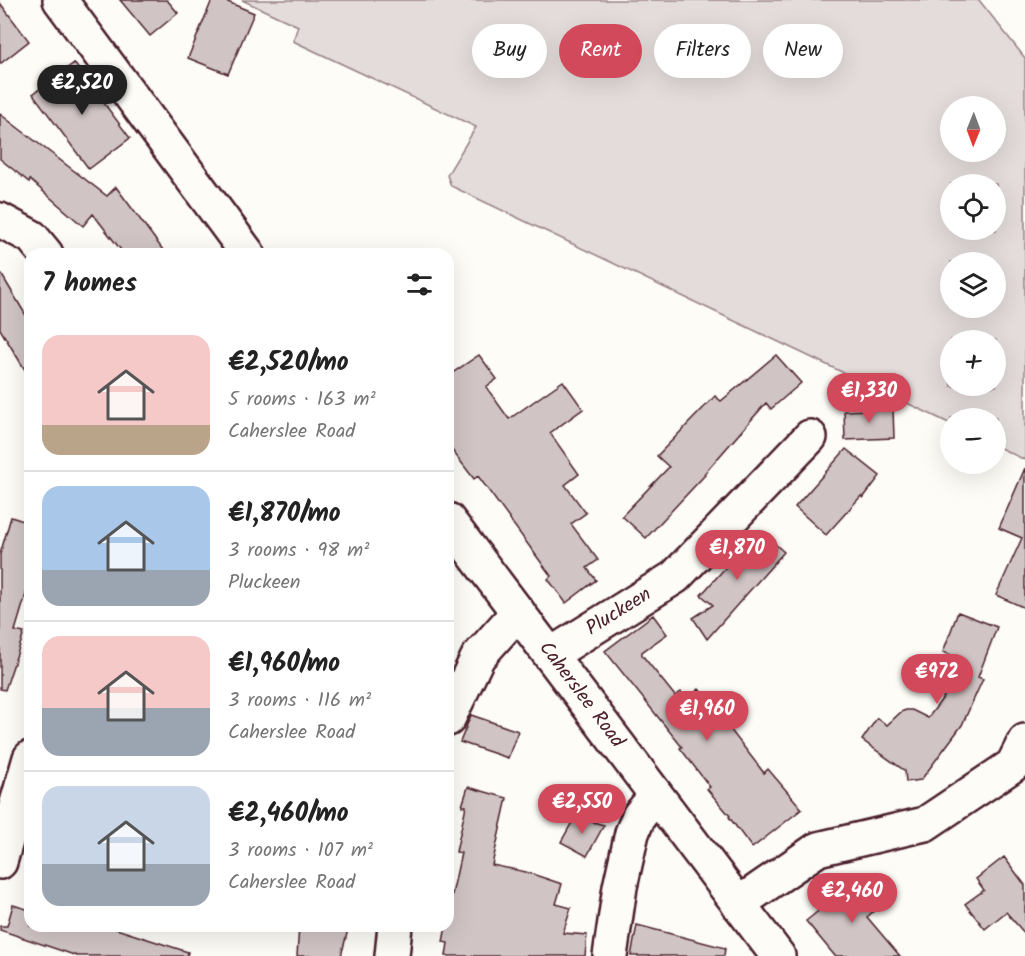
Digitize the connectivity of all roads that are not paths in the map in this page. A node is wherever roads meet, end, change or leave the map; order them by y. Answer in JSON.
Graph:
{"nodes":[{"id":1,"x":60,"y":0,"type":"edge"},
{"id":2,"x":0,"y":220,"type":"edge"},
{"id":3,"x":41,"y":248,"type":"edge"},
{"id":4,"x":244,"y":248,"type":"edge"},
{"id":5,"x":810,"y":437,"type":"dead end"},
{"id":6,"x":454,"y":528,"type":"edge"},
{"id":7,"x":518,"y":612,"type":"junction"},
{"id":8,"x":550,"y":655,"type":"junction"},
{"id":9,"x":454,"y":707,"type":"edge"},
{"id":10,"x":1021,"y":762,"type":"edge"},
{"id":11,"x":24,"y":779,"type":"edge"},
{"id":12,"x":656,"y":796,"type":"junction"},
{"id":13,"x":0,"y":862,"type":"edge"},
{"id":14,"x":738,"y":904,"type":"junction"},
{"id":15,"x":394,"y":932,"type":"edge"},
{"id":16,"x":392,"y":956,"type":"edge"},
{"id":17,"x":610,"y":956,"type":"edge"},
{"id":18,"x":778,"y":956,"type":"edge"}],
"edges":[{"from":1,"to":4,"type":"street"},
{"from":2,"to":3,"type":"street"},
{"from":5,"to":8,"type":"street","name":"Pluckeen"},
{"from":6,"to":7,"type":"street","name":"Caherslee Road"},
{"from":7,"to":8,"type":"street","name":"Caherslee Road"},
{"from":7,"to":9,"type":"street"},
{"from":8,"to":12,"type":"street","name":"Caherslee Road"},
{"from":10,"to":14,"type":"street"},
{"from":11,"to":13,"type":"street"},
{"from":12,"to":14,"type":"street","name":"Caherslee Road"},
{"from":12,"to":17,"type":"street"},
{"from":14,"to":18,"type":"street","name":"Caherslee Road"},
{"from":15,"to":16,"type":"street"}]}
